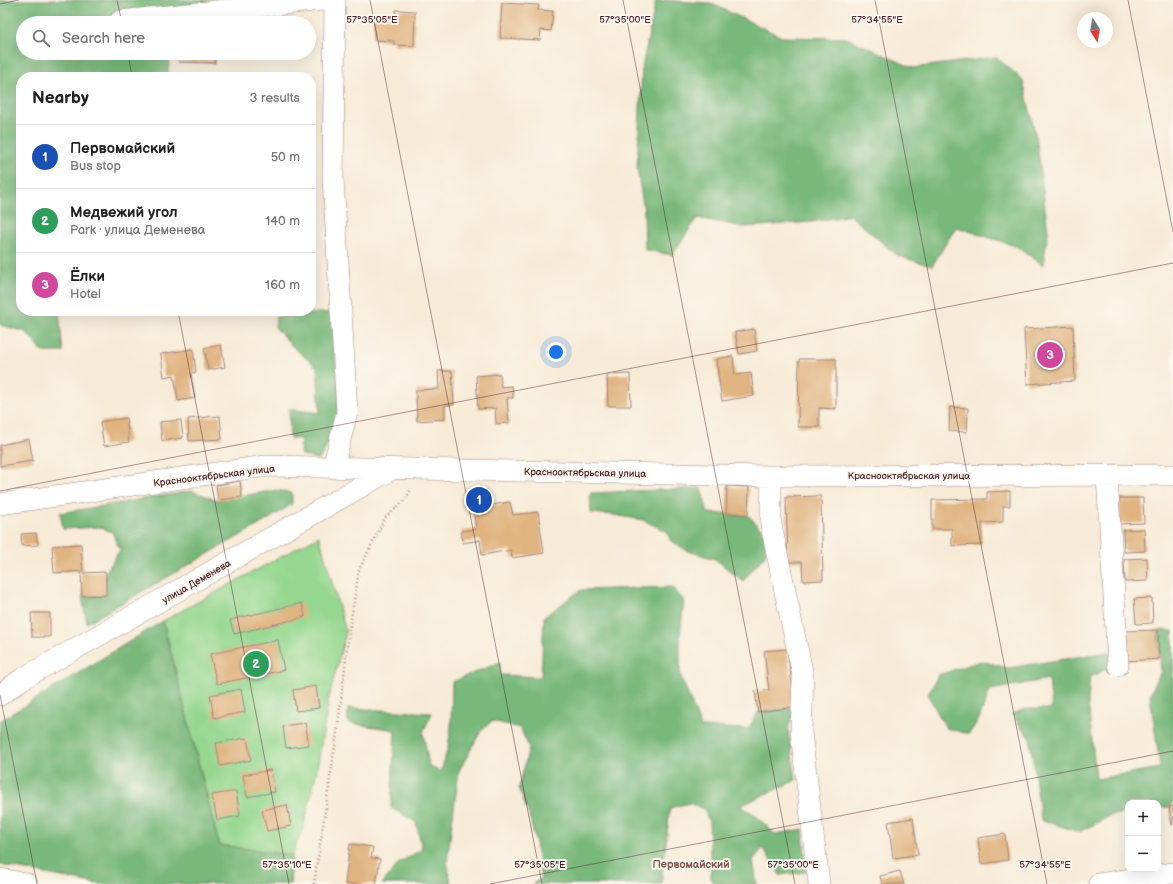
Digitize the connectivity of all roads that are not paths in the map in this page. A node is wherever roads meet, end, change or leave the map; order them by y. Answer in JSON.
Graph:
{"nodes":[{"id":1,"x":323,"y":0,"type":"edge"},
{"id":2,"x":335,"y":0,"type":"edge"},
{"id":3,"x":168,"y":16,"type":"edge"},
{"id":4,"x":333,"y":468,"type":"junction"},
{"id":5,"x":393,"y":469,"type":"junction"},
{"id":6,"x":1107,"y":475,"type":"junction"},
{"id":7,"x":1173,"y":475,"type":"edge"},
{"id":8,"x":771,"y":476,"type":"junction"},
{"id":9,"x":0,"y":504,"type":"edge"},
{"id":10,"x":1118,"y":665,"type":"dead end"},
{"id":11,"x":0,"y":695,"type":"edge"},
{"id":12,"x":1173,"y":873,"type":"edge"},
{"id":13,"x":0,"y":878,"type":"edge"},
{"id":14,"x":27,"y":884,"type":"edge"},
{"id":15,"x":819,"y":884,"type":"edge"},
{"id":16,"x":1099,"y":884,"type":"edge"}],
"edges":[{"from":1,"to":3,"type":"street"},
{"from":2,"to":4,"type":"street"},
{"from":4,"to":5,"type":"street","name":"Краснооктябрьская улица"},
{"from":4,"to":9,"type":"street","name":"Краснооктябрьская улица"},
{"from":5,"to":8,"type":"street","name":"Краснооктябрьская улица"},
{"from":5,"to":11,"type":"street","name":"улица Деменева"},
{"from":6,"to":7,"type":"street","name":"Краснооктябрьская улица"},
{"from":6,"to":8,"type":"street","name":"Краснооктябрьская улица"},
{"from":6,"to":10,"type":"street"},
{"from":8,"to":15,"type":"street"},
{"from":12,"to":16,"type":"street"},
{"from":13,"to":14,"type":"street"}]}
